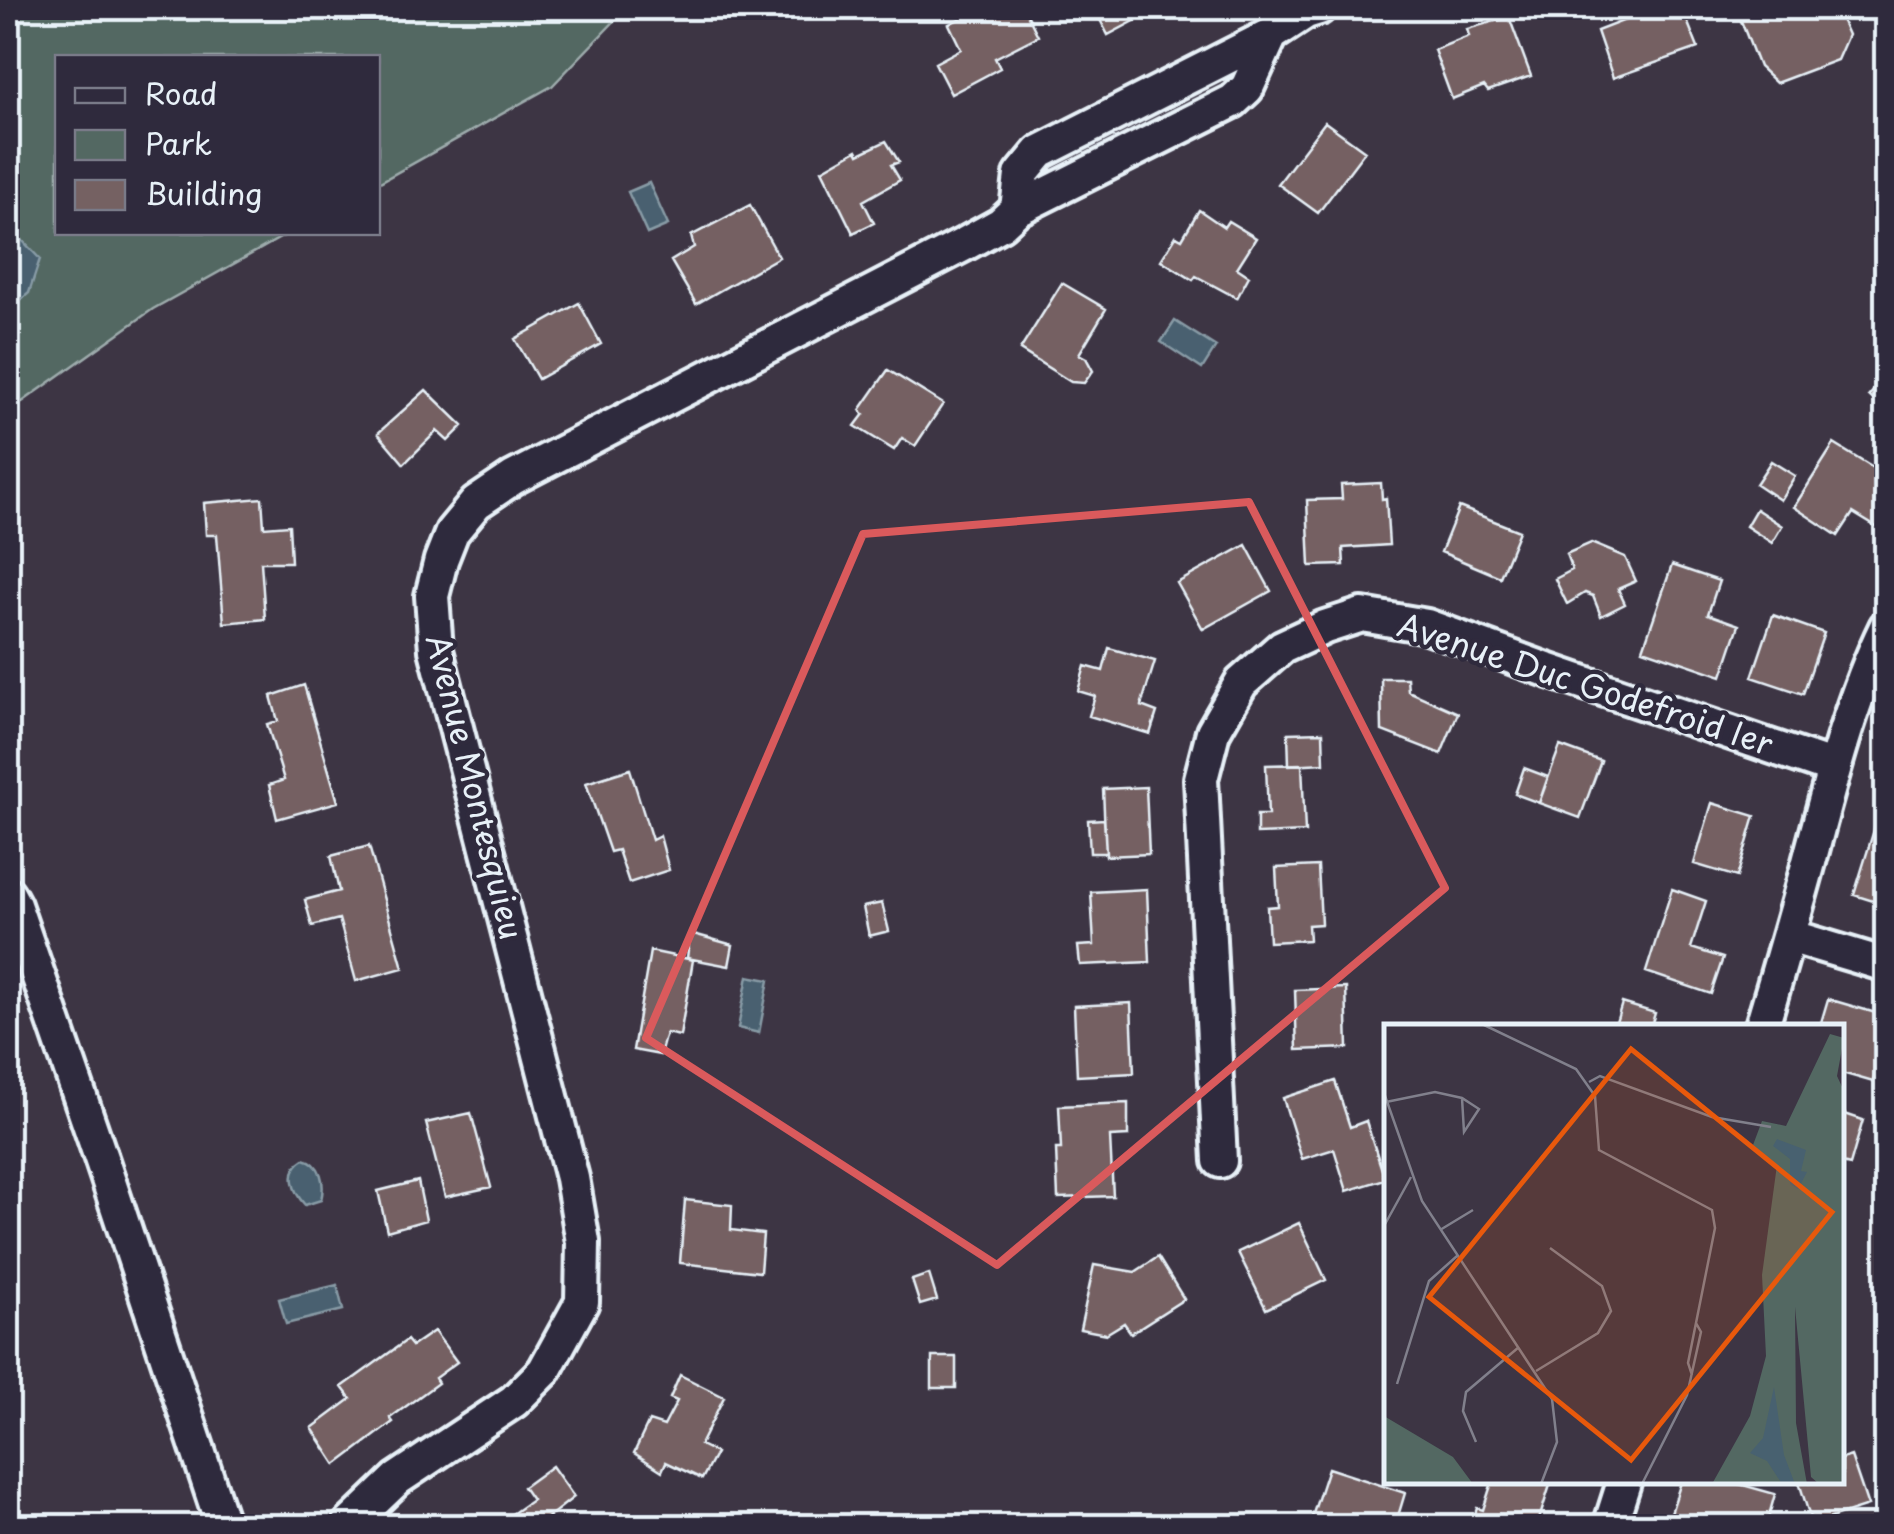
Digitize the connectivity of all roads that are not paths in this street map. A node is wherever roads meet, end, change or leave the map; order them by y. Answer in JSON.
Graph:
{"nodes":[{"id":1,"x":1319,"y":8,"type":"edge"},
{"id":2,"x":1886,"y":627,"type":"edge"},
{"id":3,"x":1834,"y":768,"type":"junction"},
{"id":4,"x":8,"y":894,"type":"edge"},
{"id":5,"x":1789,"y":936,"type":"junction"},
{"id":6,"x":1886,"y":964,"type":"edge"},
{"id":7,"x":1763,"y":1024,"type":"edge"},
{"id":8,"x":1220,"y":1161,"type":"dead end"},
{"id":9,"x":1623,"y":1484,"type":"edge"},
{"id":10,"x":223,"y":1526,"type":"edge"},
{"id":11,"x":348,"y":1526,"type":"edge"},
{"id":12,"x":1610,"y":1526,"type":"edge"}],
"edges":[{"from":1,"to":11,"type":"street","name":"Avenue Montesquieu"},
{"from":2,"to":3,"type":"street"},
{"from":3,"to":5,"type":"street"},
{"from":3,"to":8,"type":"street","name":"Avenue Duc Godefroid Ier"},
{"from":4,"to":10,"type":"street"},
{"from":5,"to":6,"type":"street"},
{"from":5,"to":7,"type":"street"},
{"from":9,"to":12,"type":"street"}]}
